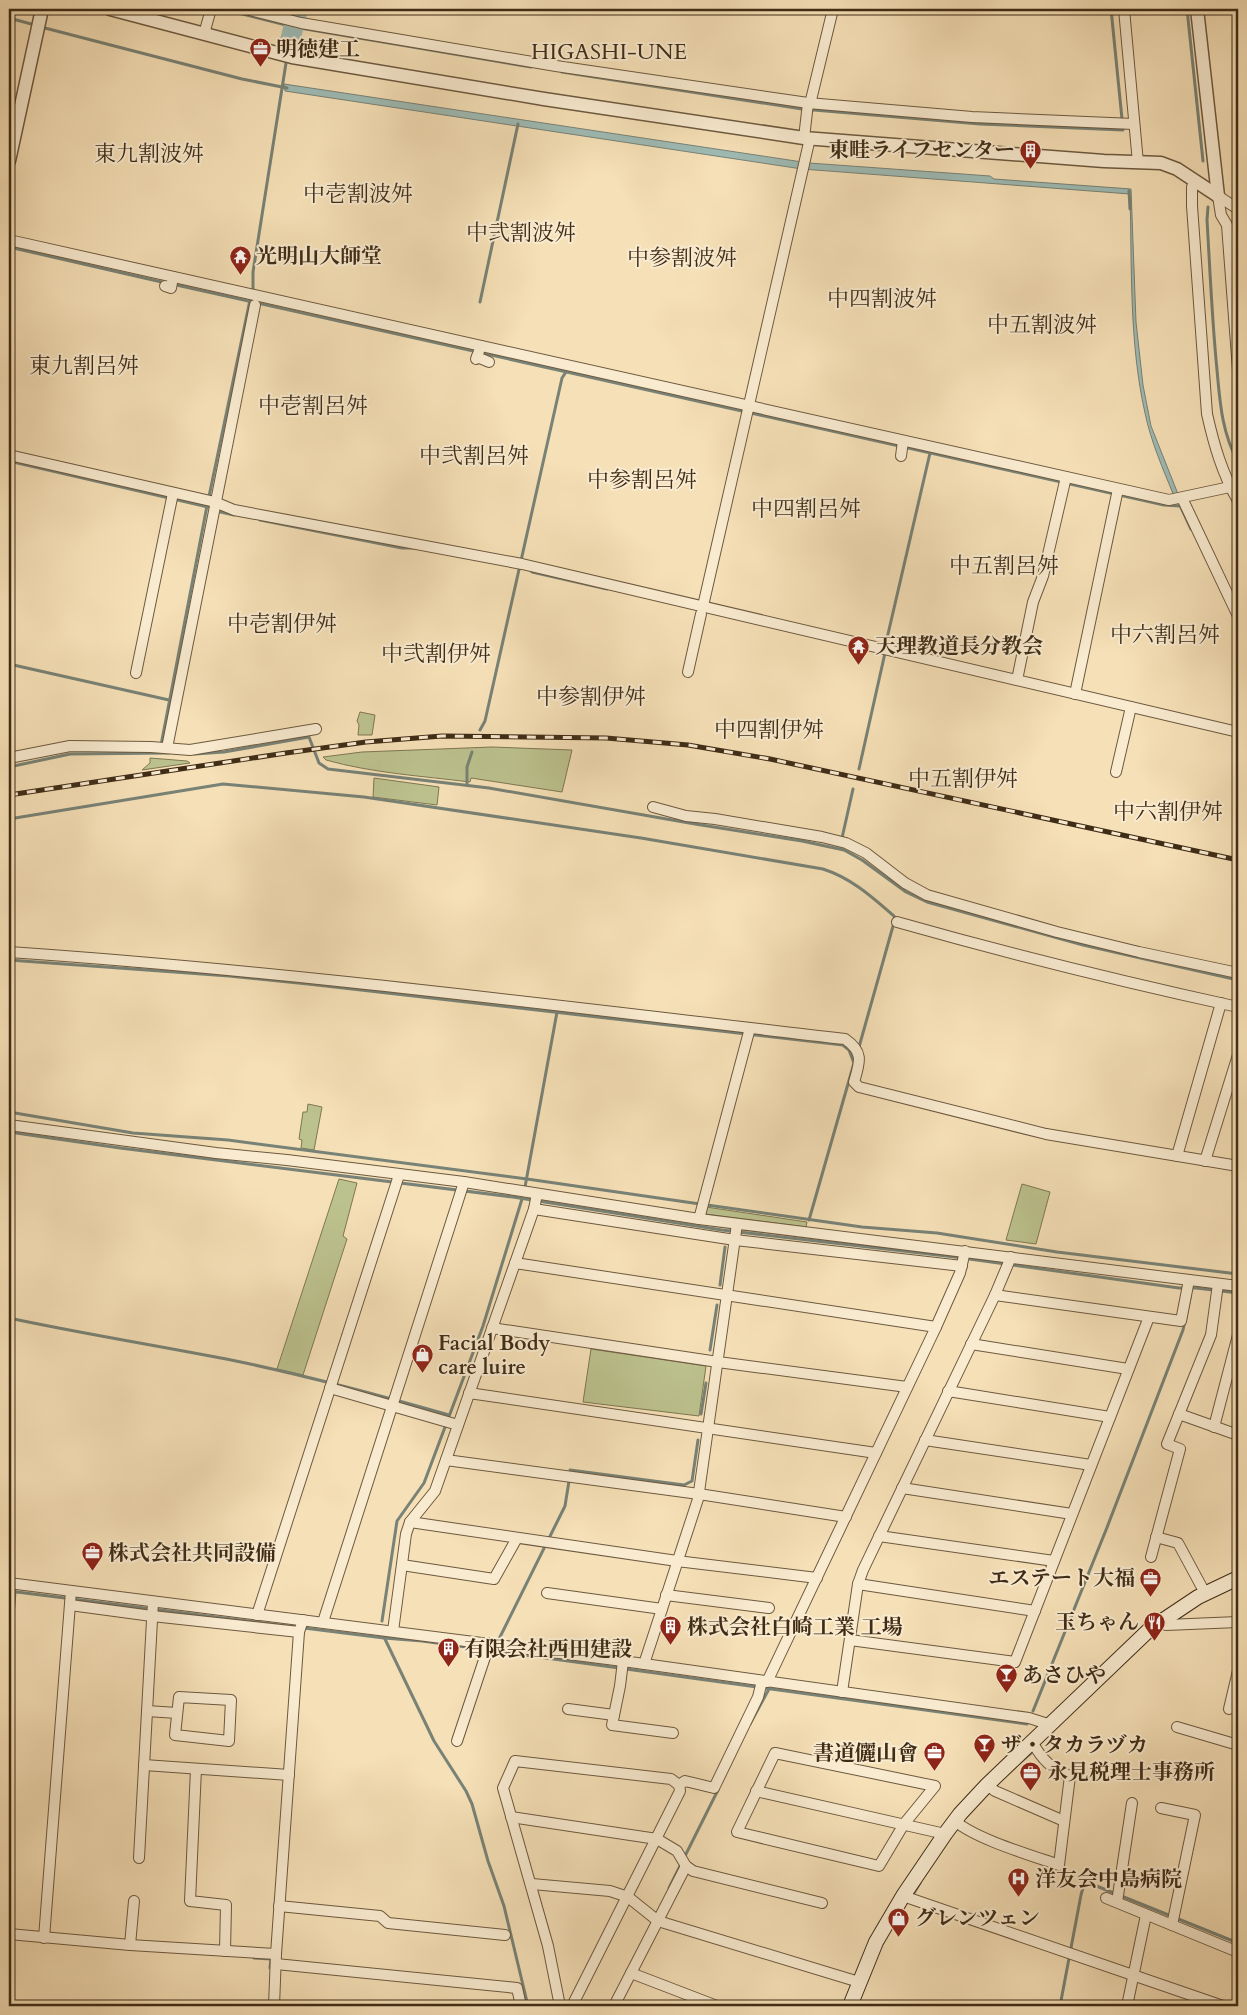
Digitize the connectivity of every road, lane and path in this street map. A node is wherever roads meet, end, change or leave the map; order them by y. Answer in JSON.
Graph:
{"nodes":[{"id":1,"x":42,"y":9,"type":"edge"},
{"id":2,"x":110,"y":9,"type":"edge"},
{"id":3,"x":246,"y":9,"type":"edge"},
{"id":4,"x":833,"y":9,"type":"edge"},
{"id":5,"x":1124,"y":9,"type":"edge"},
{"id":6,"x":1197,"y":9,"type":"edge"},
{"id":7,"x":211,"y":10,"type":"edge"},
{"id":8,"x":204,"y":34,"type":"junction"},
{"id":9,"x":808,"y":106,"type":"junction"},
{"id":10,"x":1134,"y":124,"type":"junction"},
{"id":11,"x":807,"y":138,"type":"junction"},
{"id":12,"x":9,"y":161,"type":"edge"},
{"id":13,"x":1138,"y":162,"type":"junction"},
{"id":14,"x":1196,"y":181,"type":"junction"},
{"id":15,"x":1218,"y":196,"type":"junction"},
{"id":16,"x":1238,"y":209,"type":"edge"},
{"id":17,"x":1227,"y":225,"type":"junction"},
{"id":18,"x":9,"y":240,"type":"edge"},
{"id":19,"x":251,"y":307,"type":"dead end"},
{"id":20,"x":479,"y":353,"type":"junction"},
{"id":21,"x":489,"y":362,"type":"dead end"},
{"id":22,"x":1238,"y":370,"type":"edge"},
{"id":23,"x":749,"y":410,"type":"junction"},
{"id":24,"x":9,"y":455,"type":"edge"},
{"id":25,"x":1065,"y":481,"type":"junction"},
{"id":26,"x":1234,"y":485,"type":"edge"},
{"id":27,"x":1117,"y":493,"type":"junction"},
{"id":28,"x":172,"y":496,"type":"junction"},
{"id":29,"x":1179,"y":498,"type":"junction"},
{"id":30,"x":210,"y":501,"type":"junction"},
{"id":31,"x":1238,"y":501,"type":"edge"},
{"id":32,"x":702,"y":610,"type":"junction"},
{"id":33,"x":1238,"y":616,"type":"edge"},
{"id":34,"x":688,"y":672,"type":"dead end"},
{"id":35,"x":136,"y":673,"type":"dead end"},
{"id":36,"x":1017,"y":680,"type":"junction"},
{"id":37,"x":1075,"y":694,"type":"junction"},
{"id":38,"x":1130,"y":710,"type":"junction"},
{"id":39,"x":316,"y":729,"type":"dead end"},
{"id":40,"x":1238,"y":732,"type":"edge"},
{"id":41,"x":162,"y":748,"type":"junction"},
{"id":42,"x":9,"y":758,"type":"edge"},
{"id":43,"x":1116,"y":772,"type":"dead end"},
{"id":44,"x":653,"y":807,"type":"dead end"},
{"id":45,"x":897,"y":922,"type":"dead end"},
{"id":46,"x":9,"y":952,"type":"edge"},
{"id":47,"x":1238,"y":973,"type":"edge"},
{"id":48,"x":1221,"y":1003,"type":"junction"},
{"id":49,"x":1238,"y":1007,"type":"edge"},
{"id":50,"x":749,"y":1033,"type":"junction"},
{"id":51,"x":1238,"y":1055,"type":"edge"},
{"id":52,"x":9,"y":1125,"type":"edge"},
{"id":53,"x":1177,"y":1156,"type":"junction"},
{"id":54,"x":1205,"y":1161,"type":"junction"},
{"id":55,"x":1238,"y":1166,"type":"edge"},
{"id":56,"x":398,"y":1180,"type":"junction"},
{"id":57,"x":462,"y":1188,"type":"junction"},
{"id":58,"x":535,"y":1201,"type":"junction"},
{"id":59,"x":699,"y":1219,"type":"junction"},
{"id":60,"x":736,"y":1232,"type":"junction"},
{"id":61,"x":963,"y":1259,"type":"junction"},
{"id":62,"x":1008,"y":1262,"type":"junction"},
{"id":63,"x":515,"y":1264,"type":"junction"},
{"id":64,"x":1188,"y":1285,"type":"junction"},
{"id":65,"x":1238,"y":1286,"type":"edge"},
{"id":66,"x":1217,"y":1288,"type":"junction"},
{"id":67,"x":727,"y":1295,"type":"junction"},
{"id":68,"x":995,"y":1295,"type":"junction"},
{"id":69,"x":1149,"y":1317,"type":"junction"},
{"id":70,"x":936,"y":1327,"type":"junction"},
{"id":71,"x":492,"y":1328,"type":"junction"},
{"id":72,"x":1238,"y":1335,"type":"edge"},
{"id":73,"x":971,"y":1344,"type":"junction"},
{"id":74,"x":718,"y":1362,"type":"junction"},
{"id":75,"x":1128,"y":1369,"type":"junction"},
{"id":76,"x":331,"y":1385,"type":"junction"},
{"id":77,"x":907,"y":1388,"type":"junction"},
{"id":78,"x":948,"y":1391,"type":"junction"},
{"id":79,"x":469,"y":1393,"type":"junction"},
{"id":80,"x":393,"y":1402,"type":"junction"},
{"id":81,"x":1179,"y":1414,"type":"junction"},
{"id":82,"x":1110,"y":1417,"type":"junction"},
{"id":83,"x":451,"y":1422,"type":"junction"},
{"id":84,"x":1214,"y":1427,"type":"junction"},
{"id":85,"x":708,"y":1429,"type":"junction"},
{"id":86,"x":1238,"y":1435,"type":"edge"},
{"id":87,"x":925,"y":1440,"type":"junction"},
{"id":88,"x":876,"y":1453,"type":"junction"},
{"id":89,"x":446,"y":1460,"type":"junction"},
{"id":90,"x":1091,"y":1465,"type":"junction"},
{"id":91,"x":902,"y":1488,"type":"junction"},
{"id":92,"x":699,"y":1494,"type":"junction"},
{"id":93,"x":1072,"y":1514,"type":"junction"},
{"id":94,"x":846,"y":1517,"type":"junction"},
{"id":95,"x":410,"y":1522,"type":"junction"},
{"id":96,"x":879,"y":1536,"type":"junction"},
{"id":97,"x":1156,"y":1537,"type":"junction"},
{"id":98,"x":517,"y":1538,"type":"junction"},
{"id":99,"x":1151,"y":1557,"type":"dead end"},
{"id":100,"x":677,"y":1561,"type":"junction"},
{"id":101,"x":1054,"y":1561,"type":"junction"},
{"id":102,"x":402,"y":1565,"type":"junction"},
{"id":103,"x":817,"y":1578,"type":"junction"},
{"id":104,"x":1238,"y":1578,"type":"edge"},
{"id":105,"x":9,"y":1583,"type":"edge"},
{"id":106,"x":858,"y":1584,"type":"junction"},
{"id":107,"x":547,"y":1593,"type":"dead end"},
{"id":108,"x":1205,"y":1594,"type":"junction"},
{"id":109,"x":666,"y":1595,"type":"junction"},
{"id":110,"x":71,"y":1598,"type":"junction"},
{"id":111,"x":769,"y":1608,"type":"dead end"},
{"id":112,"x":152,"y":1609,"type":"junction"},
{"id":113,"x":662,"y":1609,"type":"junction"},
{"id":114,"x":1035,"y":1611,"type":"junction"},
{"id":115,"x":257,"y":1615,"type":"junction"},
{"id":116,"x":323,"y":1622,"type":"junction"},
{"id":117,"x":1160,"y":1622,"type":"junction"},
{"id":118,"x":1238,"y":1622,"type":"edge"},
{"id":119,"x":300,"y":1627,"type":"junction"},
{"id":120,"x":393,"y":1631,"type":"junction"},
{"id":121,"x":850,"y":1640,"type":"junction"},
{"id":122,"x":487,"y":1648,"type":"junction"},
{"id":123,"x":644,"y":1664,"type":"junction"},
{"id":124,"x":622,"y":1666,"type":"junction"},
{"id":125,"x":1238,"y":1671,"type":"edge"},
{"id":126,"x":762,"y":1684,"type":"junction"},
{"id":127,"x":842,"y":1692,"type":"junction"},
{"id":128,"x":568,"y":1709,"type":"dead end"},
{"id":129,"x":1229,"y":1709,"type":"dead end"},
{"id":130,"x":147,"y":1711,"type":"junction"},
{"id":131,"x":177,"y":1713,"type":"junction"},
{"id":132,"x":614,"y":1715,"type":"junction"},
{"id":133,"x":1051,"y":1725,"type":"junction"},
{"id":134,"x":1177,"y":1728,"type":"dead end"},
{"id":135,"x":673,"y":1733,"type":"dead end"},
{"id":136,"x":457,"y":1740,"type":"dead end"},
{"id":137,"x":1033,"y":1743,"type":"junction"},
{"id":138,"x":1238,"y":1745,"type":"edge"},
{"id":139,"x":144,"y":1765,"type":"junction"},
{"id":140,"x":196,"y":1769,"type":"junction"},
{"id":141,"x":289,"y":1776,"type":"junction"},
{"id":142,"x":678,"y":1785,"type":"junction"},
{"id":143,"x":991,"y":1788,"type":"junction"},
{"id":144,"x":756,"y":1791,"type":"junction"},
{"id":145,"x":1132,"y":1804,"type":"dead end"},
{"id":146,"x":1161,"y":1808,"type":"dead end"},
{"id":147,"x":512,"y":1818,"type":"junction"},
{"id":148,"x":1064,"y":1821,"type":"junction"},
{"id":149,"x":958,"y":1823,"type":"junction"},
{"id":150,"x":904,"y":1824,"type":"junction"},
{"id":151,"x":945,"y":1834,"type":"junction"},
{"id":152,"x":657,"y":1839,"type":"junction"},
{"id":153,"x":139,"y":1858,"type":"dead end"},
{"id":154,"x":684,"y":1863,"type":"junction"},
{"id":155,"x":532,"y":1884,"type":"junction"},
{"id":156,"x":628,"y":1896,"type":"junction"},
{"id":157,"x":903,"y":1896,"type":"junction"},
{"id":158,"x":1106,"y":1898,"type":"dead end"},
{"id":159,"x":1118,"y":1898,"type":"junction"},
{"id":160,"x":134,"y":1902,"type":"dead end"},
{"id":161,"x":822,"y":1902,"type":"dead end"},
{"id":162,"x":279,"y":1906,"type":"junction"},
{"id":163,"x":1146,"y":1914,"type":"junction"},
{"id":164,"x":655,"y":1919,"type":"junction"},
{"id":165,"x":1173,"y":1920,"type":"junction"},
{"id":166,"x":9,"y":1934,"type":"edge"},
{"id":167,"x":505,"y":1935,"type":"dead end"},
{"id":168,"x":44,"y":1938,"type":"junction"},
{"id":169,"x":130,"y":1945,"type":"junction"},
{"id":170,"x":225,"y":1951,"type":"junction"},
{"id":171,"x":1238,"y":1952,"type":"edge"},
{"id":172,"x":276,"y":1954,"type":"junction"},
{"id":173,"x":276,"y":1964,"type":"junction"},
{"id":174,"x":631,"y":1973,"type":"junction"},
{"id":175,"x":1134,"y":1974,"type":"junction"},
{"id":176,"x":859,"y":1982,"type":"junction"},
{"id":177,"x":274,"y":2006,"type":"edge"},
{"id":178,"x":522,"y":2006,"type":"edge"},
{"id":179,"x":560,"y":2006,"type":"edge"},
{"id":180,"x":572,"y":2006,"type":"edge"},
{"id":181,"x":614,"y":2006,"type":"edge"},
{"id":182,"x":717,"y":2006,"type":"edge"},
{"id":183,"x":850,"y":2006,"type":"edge"},
{"id":184,"x":1127,"y":2006,"type":"edge"},
{"id":185,"x":1223,"y":2006,"type":"edge"}],
"edges":[{"from":1,"to":12,"type":"street"},
{"from":2,"to":8,"type":"street"},
{"from":3,"to":9,"type":"street"},
{"from":4,"to":9,"type":"street"},
{"from":5,"to":10,"type":"street"},
{"from":6,"to":15,"type":"street"},
{"from":7,"to":8,"type":"street"},
{"from":8,"to":11,"type":"street"},
{"from":9,"to":10,"type":"street"},
{"from":9,"to":11,"type":"street"},
{"from":10,"to":13,"type":"street"},
{"from":11,"to":13,"type":"street"},
{"from":11,"to":23,"type":"street"},
{"from":13,"to":14,"type":"street"},
{"from":14,"to":15,"type":"street"},
{"from":14,"to":26,"type":"street"},
{"from":15,"to":16,"type":"street"},
{"from":15,"to":17,"type":"street"},
{"from":16,"to":17,"type":"street"},
{"from":17,"to":22,"type":"street"},
{"from":18,"to":20,"type":"street"},
{"from":19,"to":30,"type":"street"},
{"from":20,"to":21,"type":"street"},
{"from":20,"to":23,"type":"street"},
{"from":23,"to":25,"type":"street"},
{"from":23,"to":32,"type":"street"},
{"from":24,"to":28,"type":"street"},
{"from":25,"to":27,"type":"street"},
{"from":25,"to":36,"type":"street"},
{"from":26,"to":29,"type":"street"},
{"from":26,"to":31,"type":"street"},
{"from":27,"to":29,"type":"street"},
{"from":27,"to":37,"type":"street"},
{"from":28,"to":30,"type":"street"},
{"from":28,"to":35,"type":"street"},
{"from":29,"to":33,"type":"street"},
{"from":30,"to":32,"type":"street"},
{"from":30,"to":41,"type":"street"},
{"from":32,"to":34,"type":"street"},
{"from":32,"to":36,"type":"street"},
{"from":36,"to":37,"type":"street"},
{"from":37,"to":38,"type":"street"},
{"from":38,"to":40,"type":"street"},
{"from":38,"to":43,"type":"street"},
{"from":39,"to":41,"type":"street"},
{"from":41,"to":42,"type":"street"},
{"from":44,"to":47,"type":"street"},
{"from":45,"to":48,"type":"street"},
{"from":46,"to":50,"type":"street"},
{"from":48,"to":49,"type":"street"},
{"from":48,"to":53,"type":"street"},
{"from":50,"to":53,"type":"street"},
{"from":50,"to":59,"type":"street"},
{"from":51,"to":54,"type":"street"},
{"from":52,"to":56,"type":"street"},
{"from":53,"to":54,"type":"street"},
{"from":54,"to":55,"type":"street"},
{"from":56,"to":57,"type":"street"},
{"from":56,"to":76,"type":"street"},
{"from":57,"to":58,"type":"street"},
{"from":57,"to":80,"type":"street"},
{"from":58,"to":59,"type":"street"},
{"from":58,"to":60,"type":"street"},
{"from":58,"to":63,"type":"street"},
{"from":59,"to":60,"type":"street"},
{"from":60,"to":61,"type":"street"},
{"from":60,"to":61,"type":"street"},
{"from":60,"to":67,"type":"street"},
{"from":61,"to":62,"type":"street"},
{"from":61,"to":70,"type":"street"},
{"from":62,"to":64,"type":"street"},
{"from":62,"to":68,"type":"street"},
{"from":63,"to":67,"type":"street"},
{"from":63,"to":71,"type":"street"},
{"from":64,"to":66,"type":"street"},
{"from":64,"to":69,"type":"street"},
{"from":65,"to":66,"type":"street"},
{"from":66,"to":81,"type":"street"},
{"from":67,"to":70,"type":"street"},
{"from":67,"to":74,"type":"street"},
{"from":68,"to":69,"type":"street"},
{"from":68,"to":73,"type":"street"},
{"from":69,"to":75,"type":"street"},
{"from":70,"to":77,"type":"street"},
{"from":71,"to":74,"type":"street"},
{"from":71,"to":79,"type":"street"},
{"from":72,"to":84,"type":"street"},
{"from":73,"to":75,"type":"street"},
{"from":73,"to":78,"type":"street"},
{"from":74,"to":77,"type":"street"},
{"from":74,"to":85,"type":"street"},
{"from":75,"to":82,"type":"street"},
{"from":76,"to":80,"type":"street"},
{"from":76,"to":115,"type":"street"},
{"from":77,"to":88,"type":"street"},
{"from":78,"to":82,"type":"street"},
{"from":78,"to":87,"type":"street"},
{"from":79,"to":83,"type":"street"},
{"from":79,"to":85,"type":"street"},
{"from":80,"to":83,"type":"street"},
{"from":80,"to":116,"type":"street"},
{"from":81,"to":84,"type":"street"},
{"from":81,"to":97,"type":"street"},
{"from":82,"to":90,"type":"street"},
{"from":83,"to":89,"type":"street"},
{"from":84,"to":86,"type":"street"},
{"from":85,"to":88,"type":"street"},
{"from":85,"to":92,"type":"street"},
{"from":87,"to":90,"type":"street"},
{"from":87,"to":91,"type":"street"},
{"from":88,"to":94,"type":"street"},
{"from":89,"to":92,"type":"street"},
{"from":89,"to":95,"type":"street"},
{"from":90,"to":93,"type":"street"},
{"from":91,"to":93,"type":"street"},
{"from":91,"to":96,"type":"street"},
{"from":92,"to":94,"type":"street"},
{"from":92,"to":100,"type":"street"},
{"from":93,"to":101,"type":"street"},
{"from":94,"to":103,"type":"street"},
{"from":95,"to":98,"type":"street"},
{"from":95,"to":102,"type":"street"},
{"from":96,"to":101,"type":"street"},
{"from":96,"to":106,"type":"street"},
{"from":97,"to":99,"type":"street"},
{"from":97,"to":108,"type":"street"},
{"from":98,"to":100,"type":"street"},
{"from":98,"to":102,"type":"street"},
{"from":100,"to":103,"type":"street"},
{"from":100,"to":109,"type":"street"},
{"from":101,"to":114,"type":"street"},
{"from":102,"to":120,"type":"street"},
{"from":103,"to":126,"type":"street"},
{"from":104,"to":108,"type":"main road"},
{"from":105,"to":110,"type":"street"},
{"from":106,"to":114,"type":"street"},
{"from":106,"to":121,"type":"street"},
{"from":107,"to":113,"type":"street"},
{"from":108,"to":117,"type":"main road"},
{"from":109,"to":111,"type":"street"},
{"from":109,"to":113,"type":"street"},
{"from":110,"to":112,"type":"street"},
{"from":110,"to":168,"type":"street"},
{"from":112,"to":115,"type":"street"},
{"from":112,"to":119,"type":"street"},
{"from":112,"to":130,"type":"street"},
{"from":113,"to":123,"type":"street"},
{"from":114,"to":121,"type":"street"},
{"from":115,"to":119,"type":"street"},
{"from":116,"to":119,"type":"street"},
{"from":116,"to":120,"type":"street"},
{"from":117,"to":118,"type":"street"},
{"from":117,"to":133,"type":"main road"},
{"from":119,"to":141,"type":"street"},
{"from":120,"to":122,"type":"street"},
{"from":121,"to":127,"type":"street"},
{"from":122,"to":124,"type":"street"},
{"from":122,"to":136,"type":"street"},
{"from":123,"to":124,"type":"street"},
{"from":123,"to":126,"type":"street"},
{"from":124,"to":132,"type":"street"},
{"from":125,"to":129,"type":"street"},
{"from":126,"to":127,"type":"street"},
{"from":126,"to":142,"type":"street"},
{"from":127,"to":133,"type":"street"},
{"from":128,"to":132,"type":"street"},
{"from":130,"to":131,"type":"street"},
{"from":130,"to":139,"type":"street"},
{"from":131,"to":131,"type":"street"},
{"from":132,"to":135,"type":"street"},
{"from":133,"to":137,"type":"main road"},
{"from":134,"to":138,"type":"street"},
{"from":137,"to":143,"type":"main road"},
{"from":137,"to":148,"type":"street"},
{"from":139,"to":140,"type":"street"},
{"from":139,"to":153,"type":"street"},
{"from":140,"to":141,"type":"street"},
{"from":140,"to":170,"type":"street"},
{"from":141,"to":162,"type":"street"},
{"from":142,"to":147,"type":"street"},
{"from":142,"to":152,"type":"street"},
{"from":143,"to":148,"type":"street"},
{"from":143,"to":149,"type":"main road"},
{"from":144,"to":150,"type":"street"},
{"from":144,"to":150,"type":"street"},
{"from":144,"to":150,"type":"street"},
{"from":145,"to":159,"type":"street"},
{"from":146,"to":165,"type":"street"},
{"from":147,"to":152,"type":"street"},
{"from":147,"to":155,"type":"street"},
{"from":148,"to":149,"type":"street"},
{"from":149,"to":151,"type":"main road"},
{"from":150,"to":151,"type":"street"},
{"from":151,"to":157,"type":"main road"},
{"from":152,"to":154,"type":"street"},
{"from":152,"to":156,"type":"street"},
{"from":154,"to":161,"type":"street"},
{"from":154,"to":164,"type":"street"},
{"from":155,"to":156,"type":"street"},
{"from":155,"to":179,"type":"street"},
{"from":156,"to":164,"type":"street"},
{"from":156,"to":180,"type":"street"},
{"from":157,"to":175,"type":"street"},
{"from":157,"to":176,"type":"main road"},
{"from":158,"to":159,"type":"street"},
{"from":159,"to":163,"type":"street"},
{"from":160,"to":169,"type":"street"},
{"from":162,"to":167,"type":"street"},
{"from":162,"to":172,"type":"street"},
{"from":163,"to":165,"type":"street"},
{"from":163,"to":175,"type":"street"},
{"from":164,"to":174,"type":"street"},
{"from":164,"to":176,"type":"street"},
{"from":165,"to":171,"type":"street"},
{"from":166,"to":168,"type":"street"},
{"from":168,"to":169,"type":"street"},
{"from":169,"to":170,"type":"street"},
{"from":170,"to":172,"type":"street"},
{"from":172,"to":173,"type":"street"},
{"from":173,"to":177,"type":"street"},
{"from":173,"to":178,"type":"street"},
{"from":174,"to":181,"type":"street"},
{"from":174,"to":182,"type":"street"},
{"from":175,"to":184,"type":"street"},
{"from":175,"to":185,"type":"street"},
{"from":176,"to":183,"type":"main road"}]}
